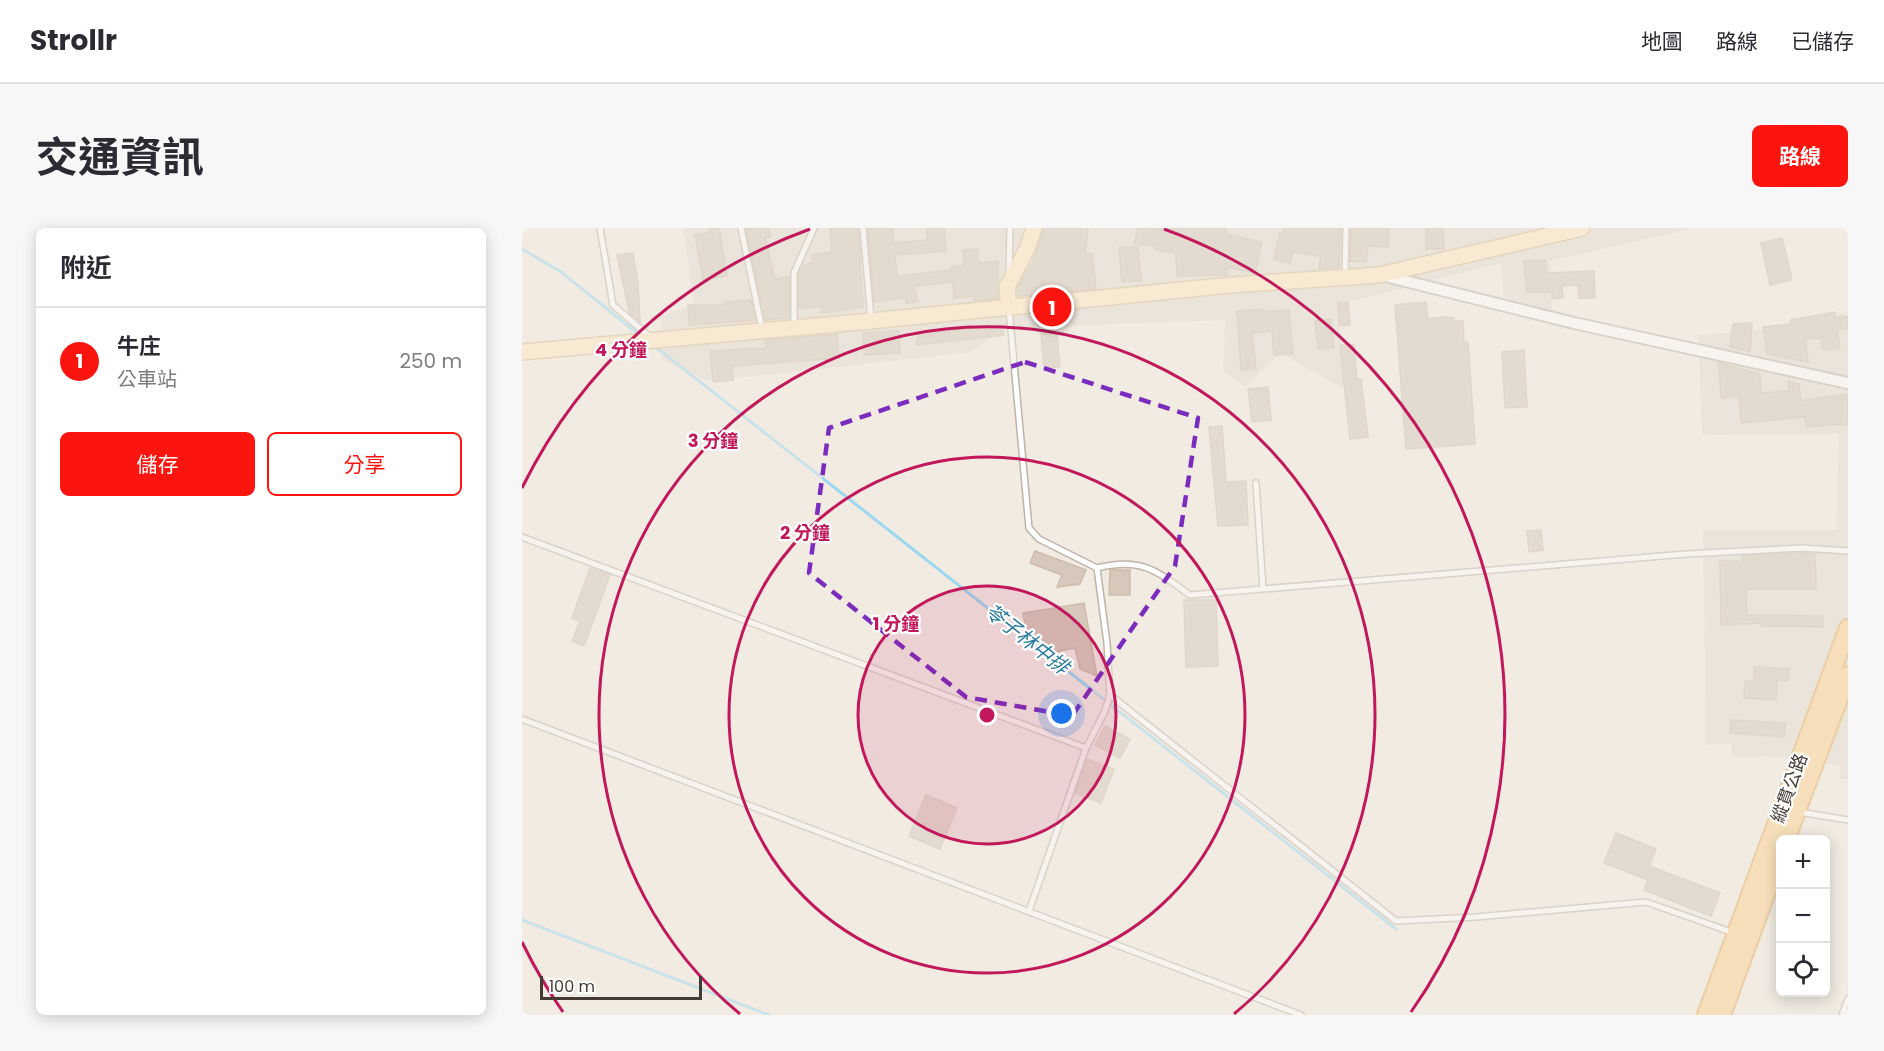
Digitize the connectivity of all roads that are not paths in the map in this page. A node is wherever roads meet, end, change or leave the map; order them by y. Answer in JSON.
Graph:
{"nodes":[{"id":1,"x":600,"y":228,"type":"edge"},
{"id":2,"x":741,"y":228,"type":"edge"},
{"id":3,"x":814,"y":228,"type":"edge"},
{"id":4,"x":863,"y":228,"type":"edge"},
{"id":5,"x":1010,"y":228,"type":"edge"},
{"id":6,"x":1034,"y":228,"type":"edge"},
{"id":7,"x":1346,"y":228,"type":"edge"},
{"id":8,"x":1575,"y":229,"type":"edge"},
{"id":9,"x":1378,"y":275,"type":"junction"},
{"id":10,"x":1345,"y":278,"type":"junction"},
{"id":11,"x":1009,"y":280,"type":"junction"},
{"id":12,"x":1009,"y":308,"type":"junction"},
{"id":13,"x":871,"y":321,"type":"junction"},
{"id":14,"x":794,"y":327,"type":"junction"},
{"id":15,"x":762,"y":330,"type":"junction"},
{"id":16,"x":654,"y":340,"type":"junction"},
{"id":17,"x":522,"y":352,"type":"edge"},
{"id":18,"x":1848,"y":383,"type":"edge"},
{"id":19,"x":1256,"y":483,"type":"dead end"},
{"id":20,"x":522,"y":537,"type":"edge"},
{"id":21,"x":1848,"y":551,"type":"edge"},
{"id":22,"x":1097,"y":568,"type":"junction"},
{"id":23,"x":1263,"y":589,"type":"junction"},
{"id":24,"x":1848,"y":628,"type":"edge"},
{"id":25,"x":1848,"y":675,"type":"edge"},
{"id":26,"x":1109,"y":697,"type":"junction"},
{"id":27,"x":1834,"y":706,"type":"edge"},
{"id":28,"x":522,"y":719,"type":"edge"},
{"id":29,"x":1086,"y":748,"type":"junction"},
{"id":30,"x":1796,"y":812,"type":"junction"},
{"id":31,"x":1848,"y":820,"type":"edge"},
{"id":32,"x":1788,"y":835,"type":"edge"},
{"id":33,"x":1776,"y":867,"type":"edge"},
{"id":34,"x":1029,"y":911,"type":"junction"},
{"id":35,"x":1736,"y":933,"type":"junction"},
{"id":36,"x":1848,"y":999,"type":"edge"},
{"id":37,"x":1301,"y":1015,"type":"edge"},
{"id":38,"x":1706,"y":1015,"type":"edge"},
{"id":39,"x":1722,"y":1015,"type":"edge"},
{"id":40,"x":1842,"y":1015,"type":"edge"}],
"edges":[{"from":1,"to":16,"type":"lane"},
{"from":2,"to":15,"type":"lane"},
{"from":3,"to":14,"type":"lane"},
{"from":4,"to":13,"type":"lane"},
{"from":5,"to":11,"type":"lane"},
{"from":6,"to":11,"type":"street"},
{"from":7,"to":10,"type":"lane"},
{"from":8,"to":9,"type":"street"},
{"from":9,"to":10,"type":"street"},
{"from":9,"to":18,"type":"street"},
{"from":10,"to":12,"type":"street"},
{"from":11,"to":12,"type":"street"},
{"from":12,"to":13,"type":"street"},
{"from":12,"to":22,"type":"lane"},
{"from":13,"to":14,"type":"street"},
{"from":14,"to":15,"type":"street"},
{"from":15,"to":16,"type":"street"},
{"from":16,"to":17,"type":"street"},
{"from":19,"to":23,"type":"lane"},
{"from":20,"to":29,"type":"lane"},
{"from":21,"to":23,"type":"lane"},
{"from":22,"to":23,"type":"lane"},
{"from":22,"to":26,"type":"lane"},
{"from":24,"to":27,"type":"main road","name":"縱貫公路"},
{"from":25,"to":27,"type":"main road","name":"縱貫公路"},
{"from":26,"to":29,"type":"lane"},
{"from":26,"to":35,"type":"lane"},
{"from":27,"to":30,"type":"main road","name":"縱貫公路"},
{"from":27,"to":35,"type":"main road","name":"縱貫公路"},
{"from":28,"to":34,"type":"lane"},
{"from":29,"to":34,"type":"lane"},
{"from":30,"to":31,"type":"lane"},
{"from":30,"to":32,"type":"main road","name":"縱貫公路"},
{"from":33,"to":39,"type":"main road"},
{"from":34,"to":37,"type":"lane"},
{"from":35,"to":38,"type":"main road","name":"縱貫公路"},
{"from":36,"to":40,"type":"lane"}]}
